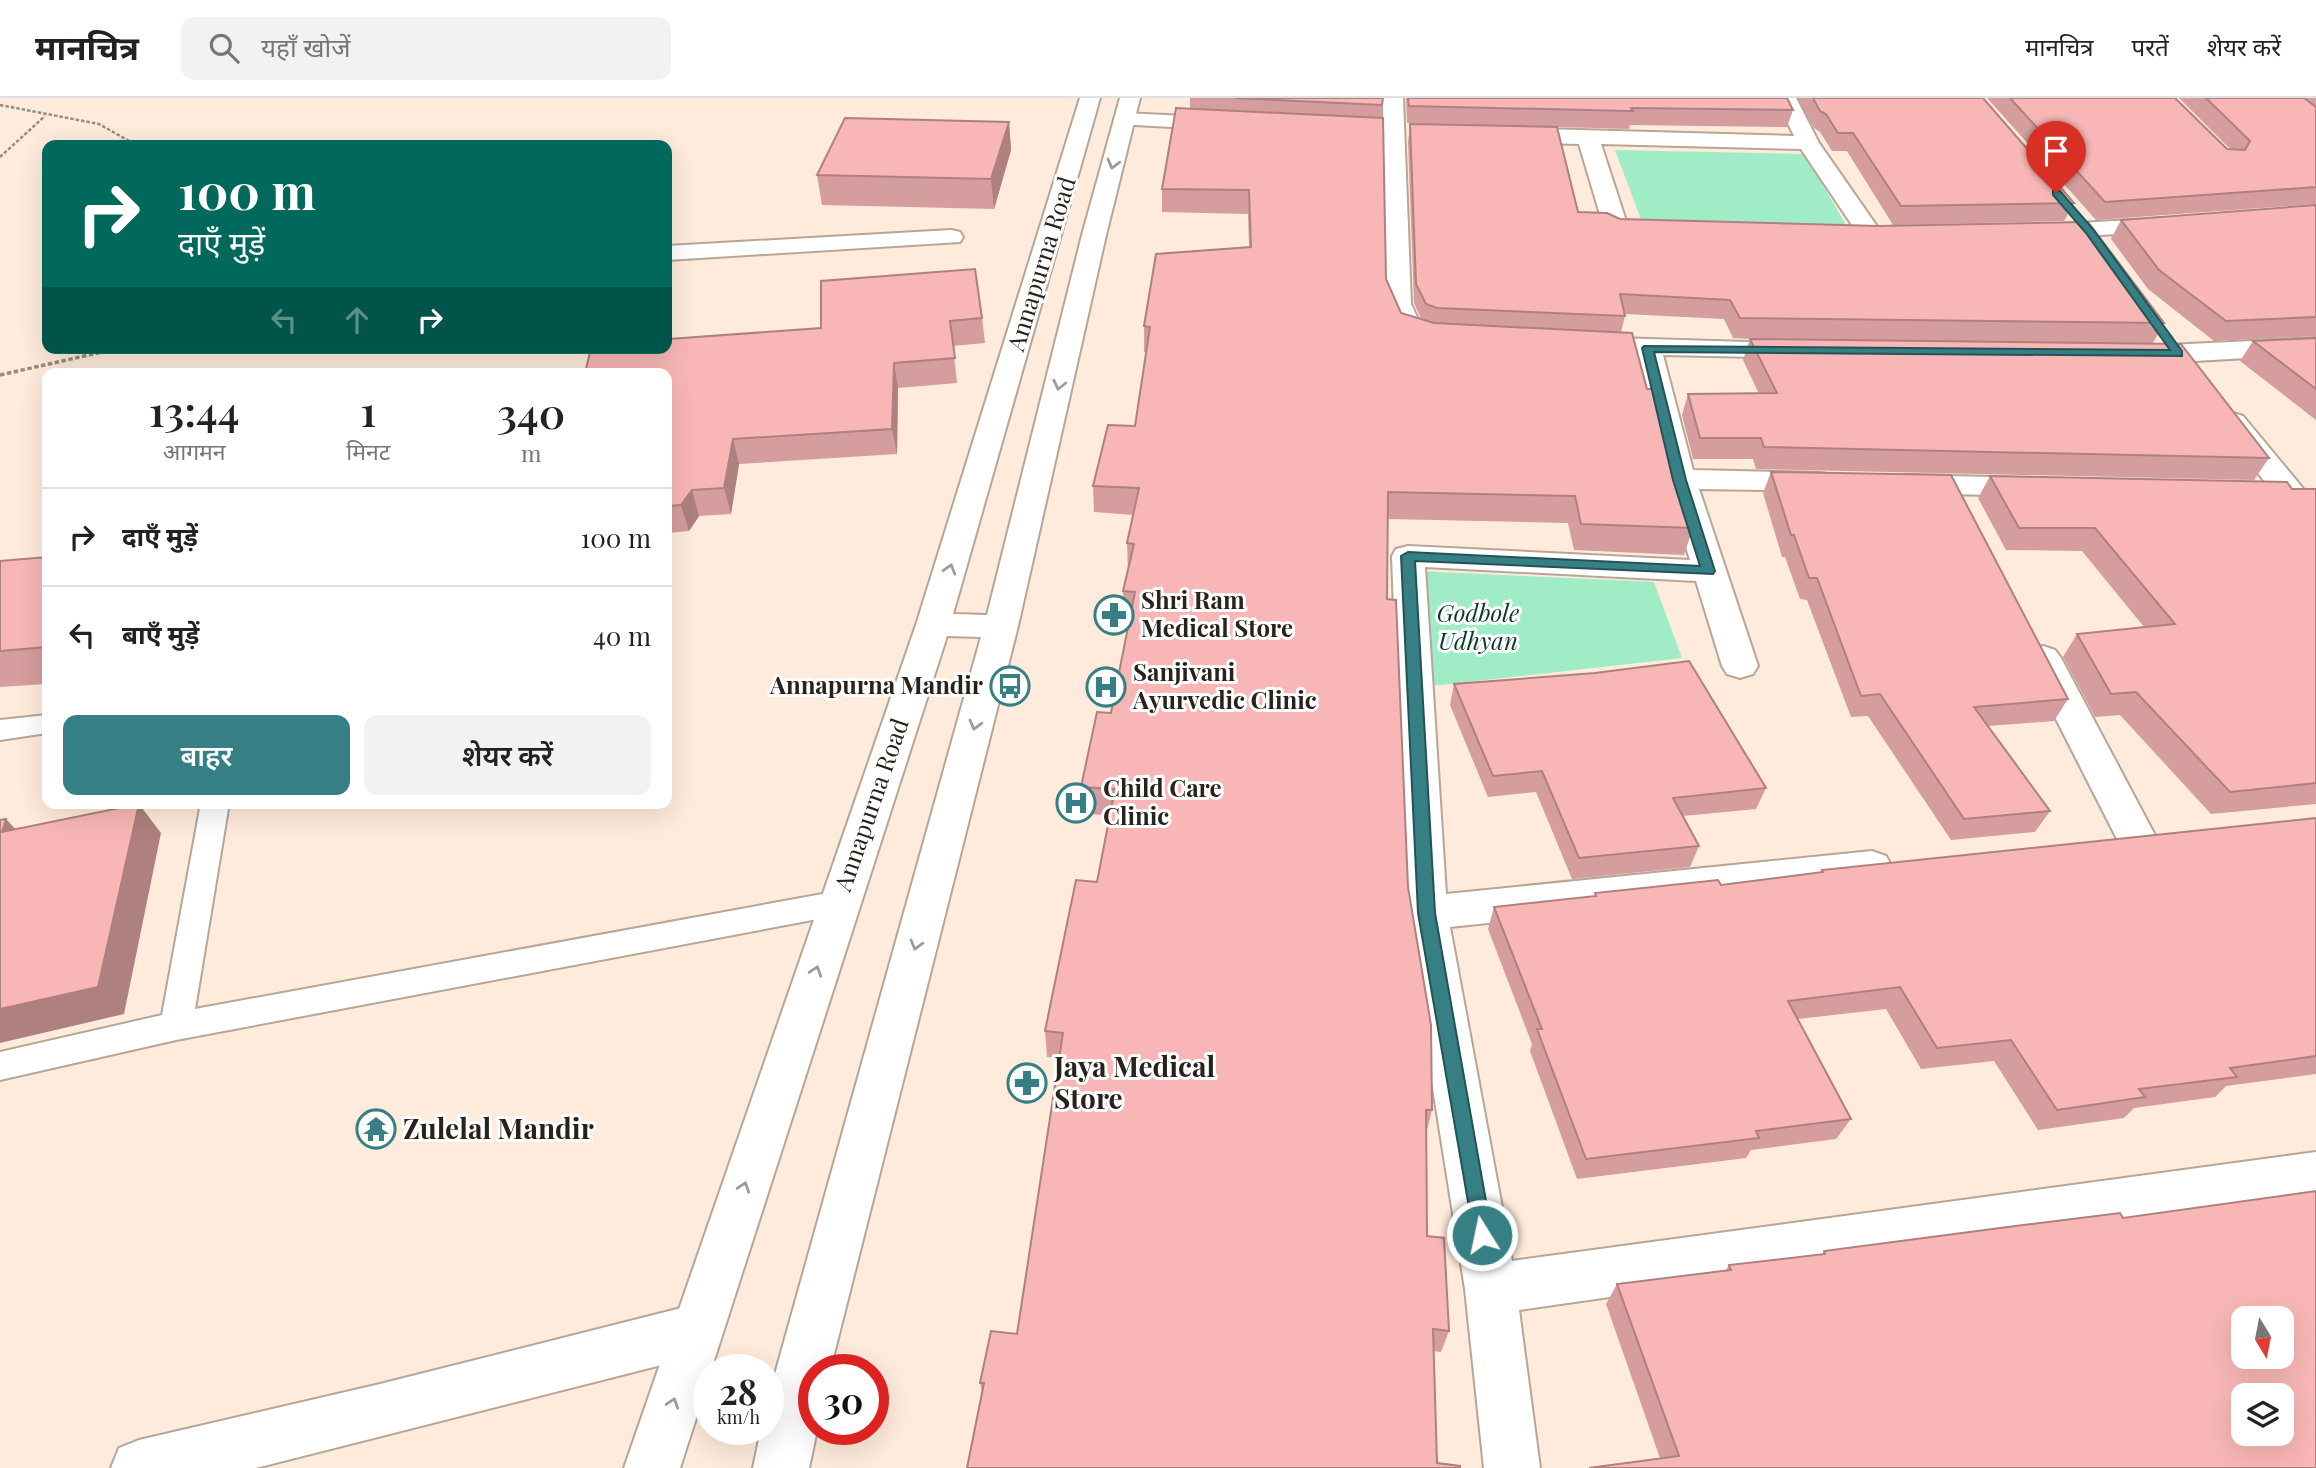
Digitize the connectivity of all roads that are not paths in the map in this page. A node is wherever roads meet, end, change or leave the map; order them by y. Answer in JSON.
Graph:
{"nodes":[{"id":1,"x":1090,"y":98,"type":"edge"},
{"id":2,"x":1394,"y":98,"type":"edge"},
{"id":3,"x":1786,"y":98,"type":"edge"},
{"id":4,"x":1128,"y":108,"type":"edge"},
{"id":5,"x":1247,"y":125,"type":"edge"},
{"id":6,"x":1369,"y":131,"type":"edge"},
{"id":7,"x":1403,"y":133,"type":"junction"},
{"id":8,"x":1478,"y":135,"type":"edge"},
{"id":9,"x":1588,"y":137,"type":"junction"},
{"id":10,"x":1808,"y":143,"type":"junction"},
{"id":11,"x":2071,"y":210,"type":"edge"},
{"id":12,"x":2184,"y":223,"type":"edge"},
{"id":13,"x":1683,"y":230,"type":"edge"},
{"id":14,"x":2089,"y":231,"type":"junction"},
{"id":15,"x":2021,"y":232,"type":"edge"},
{"id":16,"x":1844,"y":234,"type":"edge"},
{"id":17,"x":1871,"y":235,"type":"junction"},
{"id":18,"x":1898,"y":235,"type":"edge"},
{"id":19,"x":951,"y":237,"type":"dead end"},
{"id":20,"x":672,"y":253,"type":"edge"},
{"id":21,"x":2105,"y":253,"type":"edge"},
{"id":22,"x":2162,"y":331,"type":"edge"},
{"id":23,"x":1471,"y":340,"type":"edge"},
{"id":24,"x":1553,"y":344,"type":"edge"},
{"id":25,"x":2316,"y":346,"type":"edge"},
{"id":26,"x":1648,"y":348,"type":"junction"},
{"id":27,"x":1829,"y":350,"type":"edge"},
{"id":28,"x":2108,"y":353,"type":"edge"},
{"id":29,"x":2178,"y":354,"type":"junction"},
{"id":30,"x":2195,"y":375,"type":"edge"},
{"id":31,"x":2221,"y":407,"type":"edge"},
{"id":32,"x":1680,"y":480,"type":"junction"},
{"id":33,"x":1953,"y":485,"type":"junction"},
{"id":34,"x":2060,"y":488,"type":"edge"},
{"id":35,"x":2249,"y":492,"type":"edge"},
{"id":36,"x":2303,"y":493,"type":"edge"},
{"id":37,"x":1972,"y":522,"type":"edge"},
{"id":38,"x":1709,"y":571,"type":"junction"},
{"id":39,"x":933,"y":625,"type":"junction"},
{"id":40,"x":1001,"y":626,"type":"junction"},
{"id":41,"x":2029,"y":632,"type":"edge"},
{"id":42,"x":1740,"y":666,"type":"dead end"},
{"id":43,"x":42,"y":725,"type":"edge"},
{"id":44,"x":0,"y":730,"type":"edge"},
{"id":45,"x":214,"y":809,"type":"edge"},
{"id":46,"x":2179,"y":835,"type":"edge"},
{"id":47,"x":2137,"y":839,"type":"junction"},
{"id":48,"x":2096,"y":844,"type":"edge"},
{"id":49,"x":1902,"y":864,"type":"edge"},
{"id":50,"x":839,"y":903,"type":"junction"},
{"id":51,"x":1426,"y":913,"type":"junction"},
{"id":52,"x":176,"y":1026,"type":"junction"},
{"id":53,"x":0,"y":1066,"type":"edge"},
{"id":54,"x":2316,"y":1174,"type":"edge"},
{"id":55,"x":1491,"y":1289,"type":"junction"},
{"id":56,"x":696,"y":1330,"type":"junction"},
{"id":57,"x":139,"y":1468,"type":"edge"},
{"id":58,"x":652,"y":1468,"type":"edge"},
{"id":59,"x":781,"y":1468,"type":"edge"},
{"id":60,"x":1512,"y":1468,"type":"edge"}],
"edges":[{"from":39,"to":1,"type":"street","name":"Annapurna Road","one_way":true},
{"from":2,"to":7,"type":"street"},
{"from":3,"to":10,"type":"street"},
{"from":4,"to":5,"type":"street"},
{"from":4,"to":40,"type":"street","name":"Annapurna Road","one_way":true},
{"from":6,"to":7,"type":"street"},
{"from":7,"to":23,"type":"street"},
{"from":8,"to":9,"type":"street"},
{"from":9,"to":10,"type":"street"},
{"from":9,"to":13,"type":"street"},
{"from":10,"to":17,"type":"street"},
{"from":11,"to":14,"type":"street"},
{"from":12,"to":14,"type":"street"},
{"from":14,"to":15,"type":"street"},
{"from":14,"to":21,"type":"street"},
{"from":16,"to":17,"type":"street"},
{"from":17,"to":18,"type":"street"},
{"from":19,"to":20,"type":"street"},
{"from":22,"to":29,"type":"street"},
{"from":24,"to":26,"type":"street"},
{"from":25,"to":29,"type":"street"},
{"from":26,"to":27,"type":"street"},
{"from":26,"to":32,"type":"street"},
{"from":28,"to":29,"type":"street"},
{"from":29,"to":30,"type":"street"},
{"from":31,"to":36,"type":"street"},
{"from":32,"to":33,"type":"street"},
{"from":32,"to":38,"type":"street"},
{"from":33,"to":34,"type":"street"},
{"from":33,"to":37,"type":"street"},
{"from":35,"to":36,"type":"street"},
{"from":38,"to":42,"type":"street"},
{"from":38,"to":51,"type":"street"},
{"from":39,"to":40,"type":"street"},
{"from":39,"to":50,"type":"street","name":"Annapurna Road"},
{"from":40,"to":59,"type":"street","name":"Annapurna Road","one_way":true},
{"from":41,"to":47,"type":"street"},
{"from":43,"to":44,"type":"lane"},
{"from":45,"to":52,"type":"lane"},
{"from":46,"to":47,"type":"street"},
{"from":47,"to":48,"type":"street"},
{"from":49,"to":51,"type":"street"},
{"from":50,"to":52,"type":"lane"},
{"from":56,"to":50,"type":"street","name":"Annapurna Road","one_way":true},
{"from":51,"to":55,"type":"street"},
{"from":52,"to":53,"type":"lane"},
{"from":54,"to":55,"type":"street"},
{"from":55,"to":60,"type":"street"},
{"from":56,"to":57,"type":"street"},
{"from":58,"to":56,"type":"street","name":"Annapurna Road","one_way":true}]}
